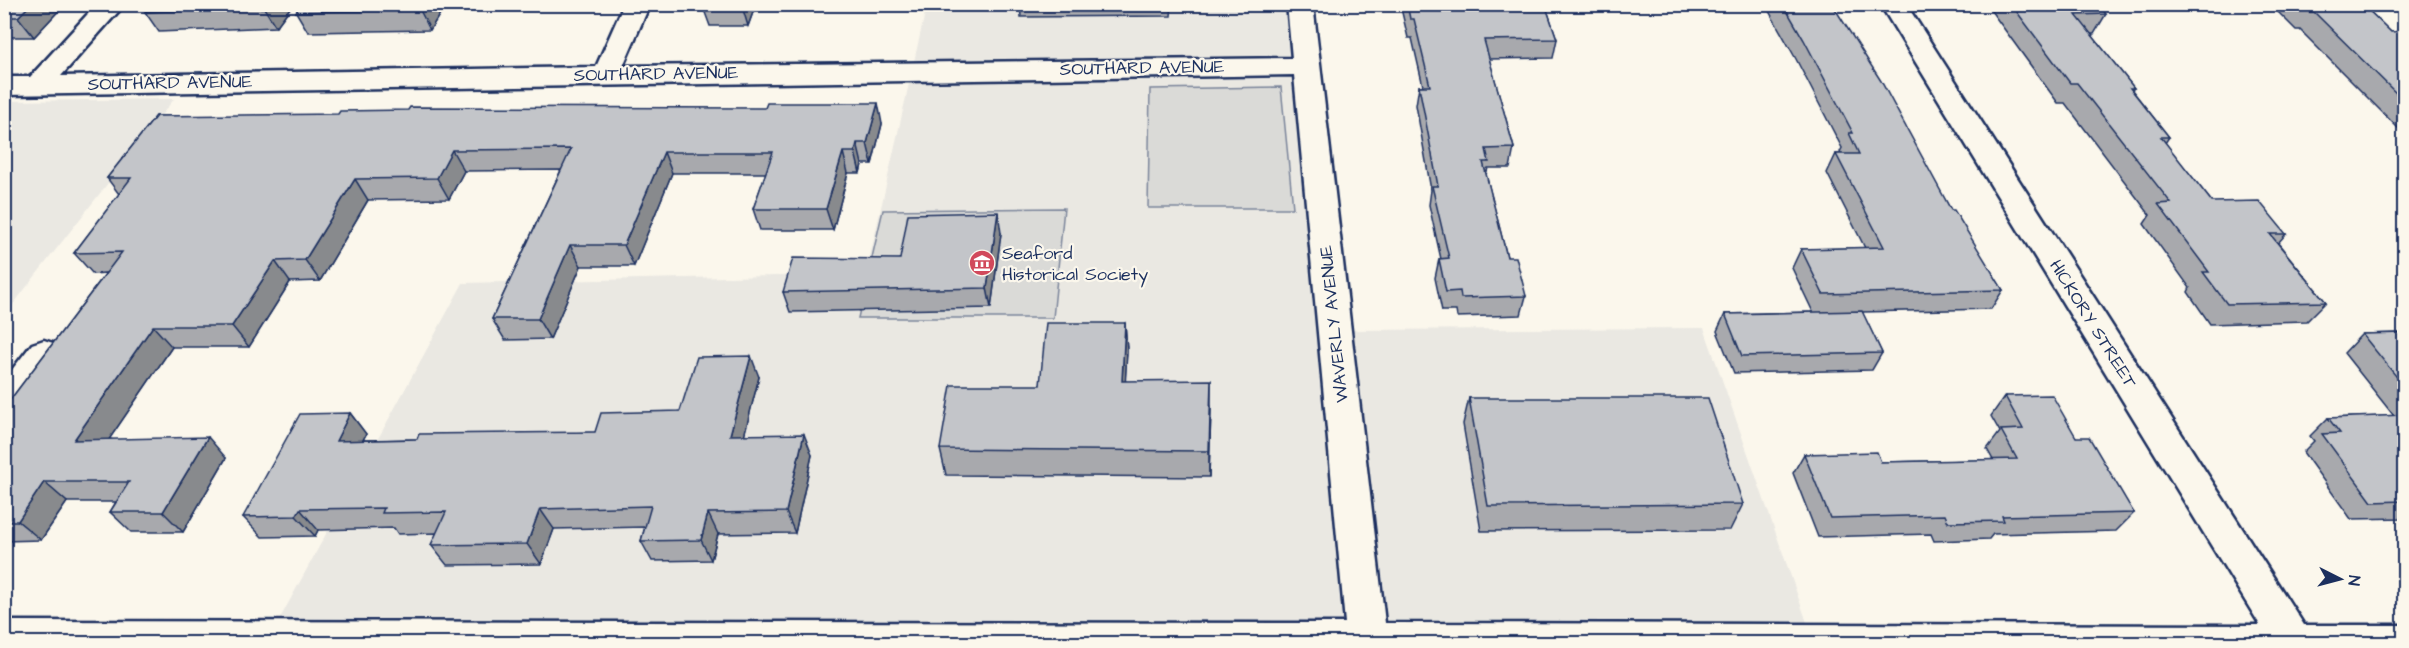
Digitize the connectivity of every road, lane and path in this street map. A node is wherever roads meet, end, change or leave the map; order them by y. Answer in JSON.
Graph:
{"nodes":[{"id":1,"x":112,"y":4,"type":"edge"},
{"id":2,"x":637,"y":4,"type":"edge"},
{"id":3,"x":1300,"y":4,"type":"edge"},
{"id":4,"x":1893,"y":4,"type":"edge"},
{"id":5,"x":1308,"y":66,"type":"junction"},
{"id":6,"x":606,"y":75,"type":"junction"},
{"id":7,"x":4,"y":86,"type":"edge"},
{"id":8,"x":37,"y":86,"type":"junction"},
{"id":9,"x":44,"y":353,"type":"edge"},
{"id":10,"x":4,"y":407,"type":"edge"},
{"id":11,"x":4,"y":639,"type":"edge"},
{"id":12,"x":1366,"y":642,"type":"edge"},
{"id":13,"x":2294,"y":643,"type":"edge"},
{"id":14,"x":2404,"y":643,"type":"edge"}],
"edges":[{"from":1,"to":8,"type":"street"},
{"from":2,"to":6,"type":"street"},
{"from":3,"to":5,"type":"street","name":"WAVERLY AVENUE"},
{"from":4,"to":13,"type":"street","name":"HICKORY STREET"},
{"from":5,"to":6,"type":"street","name":"SOUTHARD AVENUE"},
{"from":5,"to":12,"type":"street","name":"WAVERLY AVENUE"},
{"from":6,"to":8,"type":"street","name":"SOUTHARD AVENUE"},
{"from":7,"to":8,"type":"street","name":"SOUTHARD AVENUE"},
{"from":9,"to":10,"type":"street"},
{"from":11,"to":12,"type":"street"},
{"from":12,"to":13,"type":"street"},
{"from":13,"to":14,"type":"street"}]}
